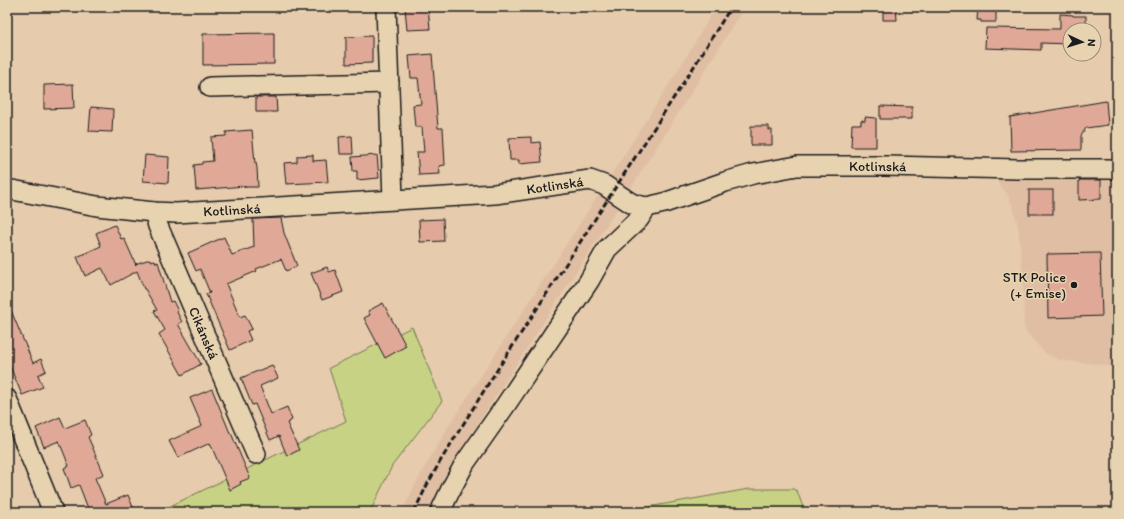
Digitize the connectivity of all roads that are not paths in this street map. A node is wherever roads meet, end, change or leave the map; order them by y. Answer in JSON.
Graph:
{"nodes":[{"id":1,"x":386,"y":7,"type":"edge"},
{"id":2,"x":389,"y":83,"type":"junction"},
{"id":3,"x":210,"y":87,"type":"dead end"},
{"id":4,"x":1117,"y":169,"type":"edge"},
{"id":5,"x":7,"y":189,"type":"edge"},
{"id":6,"x":393,"y":200,"type":"junction"},
{"id":7,"x":647,"y":207,"type":"junction"},
{"id":8,"x":154,"y":212,"type":"junction"},
{"id":9,"x":7,"y":399,"type":"edge"},
{"id":10,"x":256,"y":454,"type":"dead end"},
{"id":11,"x":53,"y":512,"type":"edge"},
{"id":12,"x":440,"y":512,"type":"edge"}],
"edges":[{"from":1,"to":2,"type":"street"},
{"from":2,"to":3,"type":"street"},
{"from":2,"to":6,"type":"street"},
{"from":4,"to":7,"type":"street","name":"Kotlinská"},
{"from":5,"to":8,"type":"street","name":"Kotlinská"},
{"from":6,"to":7,"type":"street","name":"Kotlinská"},
{"from":6,"to":8,"type":"street","name":"Kotlinská"},
{"from":7,"to":12,"type":"street"},
{"from":8,"to":10,"type":"street","name":"Cikánská"},
{"from":9,"to":11,"type":"street"}]}
